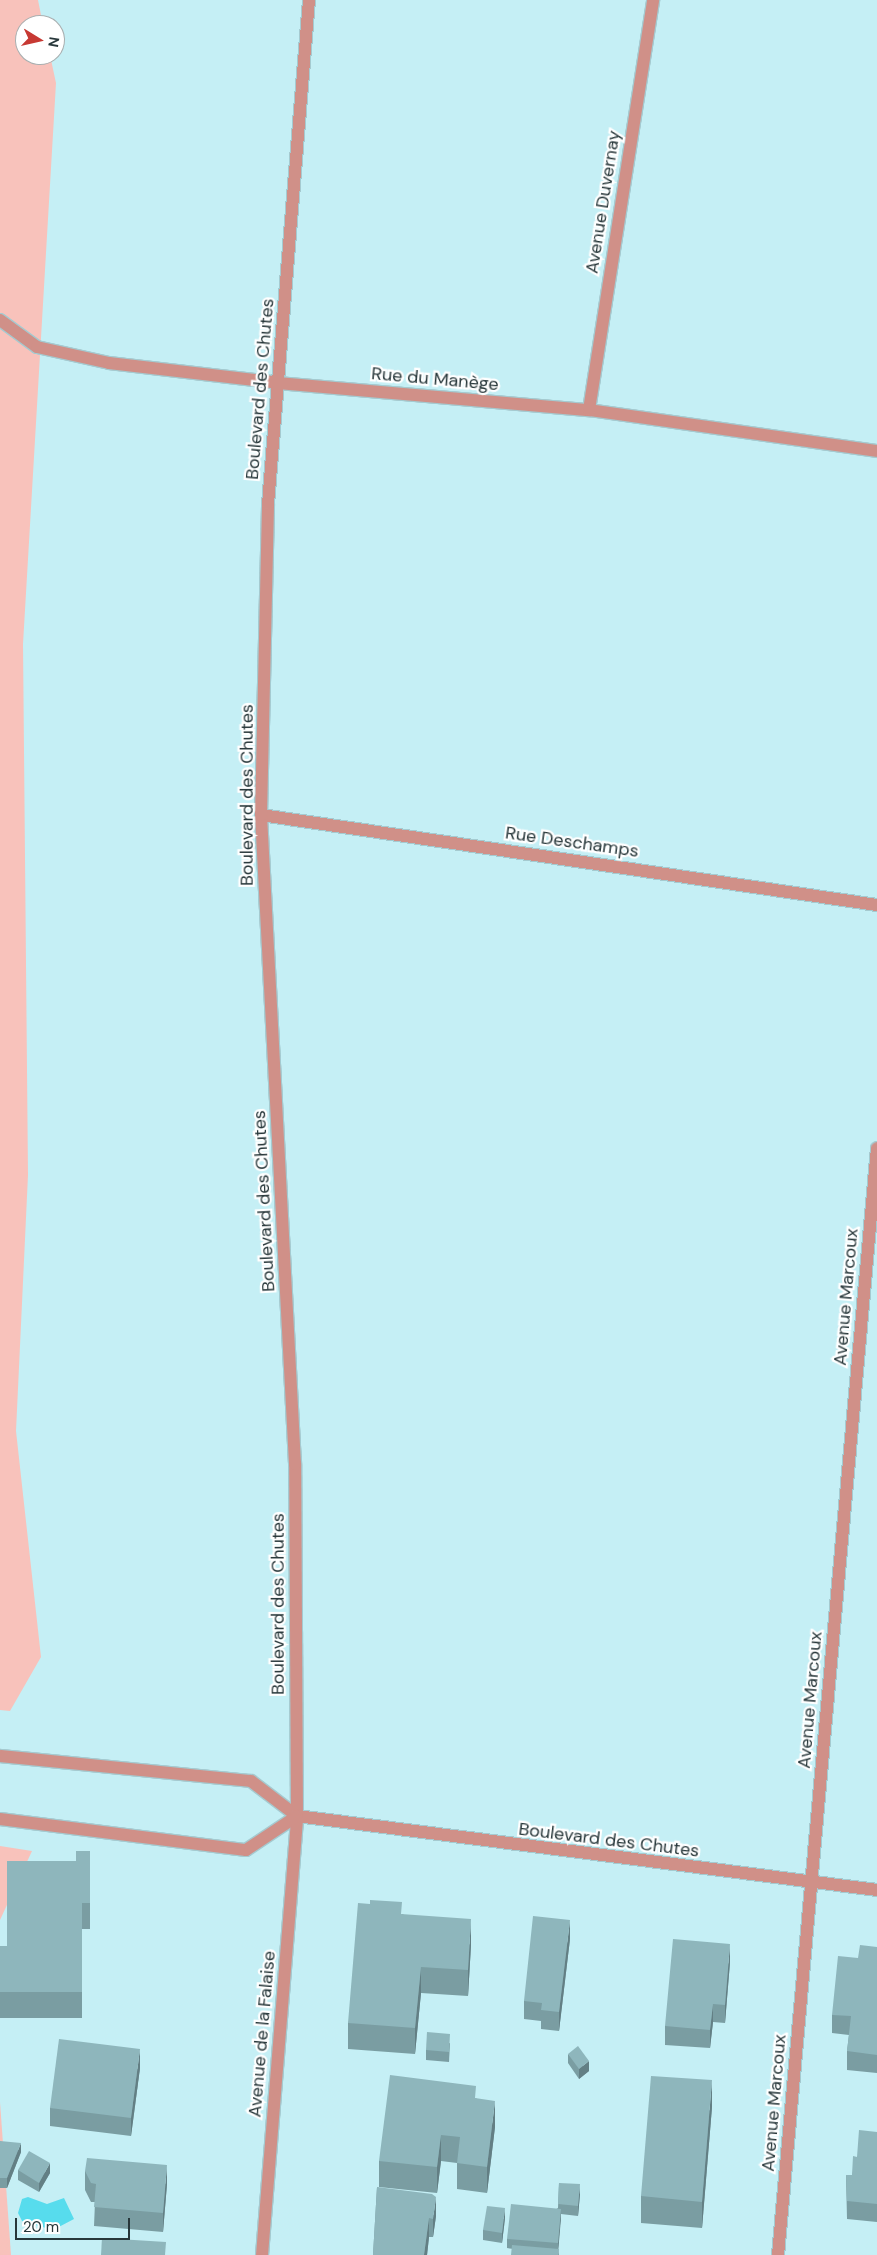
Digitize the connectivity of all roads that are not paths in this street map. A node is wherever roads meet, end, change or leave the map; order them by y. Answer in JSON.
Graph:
{"nodes":[{"id":1,"x":309,"y":0,"type":"edge"},
{"id":2,"x":653,"y":0,"type":"edge"},
{"id":3,"x":0,"y":320,"type":"edge"},
{"id":4,"x":278,"y":383,"type":"junction"},
{"id":5,"x":589,"y":410,"type":"junction"},
{"id":6,"x":877,"y":452,"type":"edge"},
{"id":7,"x":261,"y":815,"type":"junction"},
{"id":8,"x":877,"y":904,"type":"edge"},
{"id":9,"x":877,"y":1148,"type":"edge"},
{"id":10,"x":0,"y":1756,"type":"edge"},
{"id":11,"x":297,"y":1816,"type":"junction"},
{"id":12,"x":0,"y":1819,"type":"edge"},
{"id":13,"x":812,"y":1884,"type":"junction"},
{"id":14,"x":877,"y":1890,"type":"edge"},
{"id":15,"x":262,"y":2255,"type":"edge"},
{"id":16,"x":778,"y":2255,"type":"edge"}],
"edges":[{"from":1,"to":4,"type":"street","name":"Boulevard des Chutes"},
{"from":2,"to":5,"type":"street","name":"Avenue Duvernay"},
{"from":3,"to":4,"type":"street","name":"Rue du Manège"},
{"from":4,"to":5,"type":"street","name":"Rue du Manège"},
{"from":4,"to":7,"type":"street","name":"Boulevard des Chutes"},
{"from":5,"to":6,"type":"street","name":"Rue du Manège"},
{"from":7,"to":8,"type":"street","name":"Rue Deschamps"},
{"from":7,"to":11,"type":"street","name":"Boulevard des Chutes"},
{"from":9,"to":13,"type":"street","name":"Avenue Marcoux"},
{"from":10,"to":11,"type":"street"},
{"from":11,"to":12,"type":"street"},
{"from":11,"to":13,"type":"street","name":"Boulevard des Chutes"},
{"from":11,"to":15,"type":"street","name":"Avenue de la Falaise"},
{"from":13,"to":14,"type":"street","name":"Boulevard des Chutes"},
{"from":13,"to":16,"type":"street","name":"Avenue Marcoux"}]}
